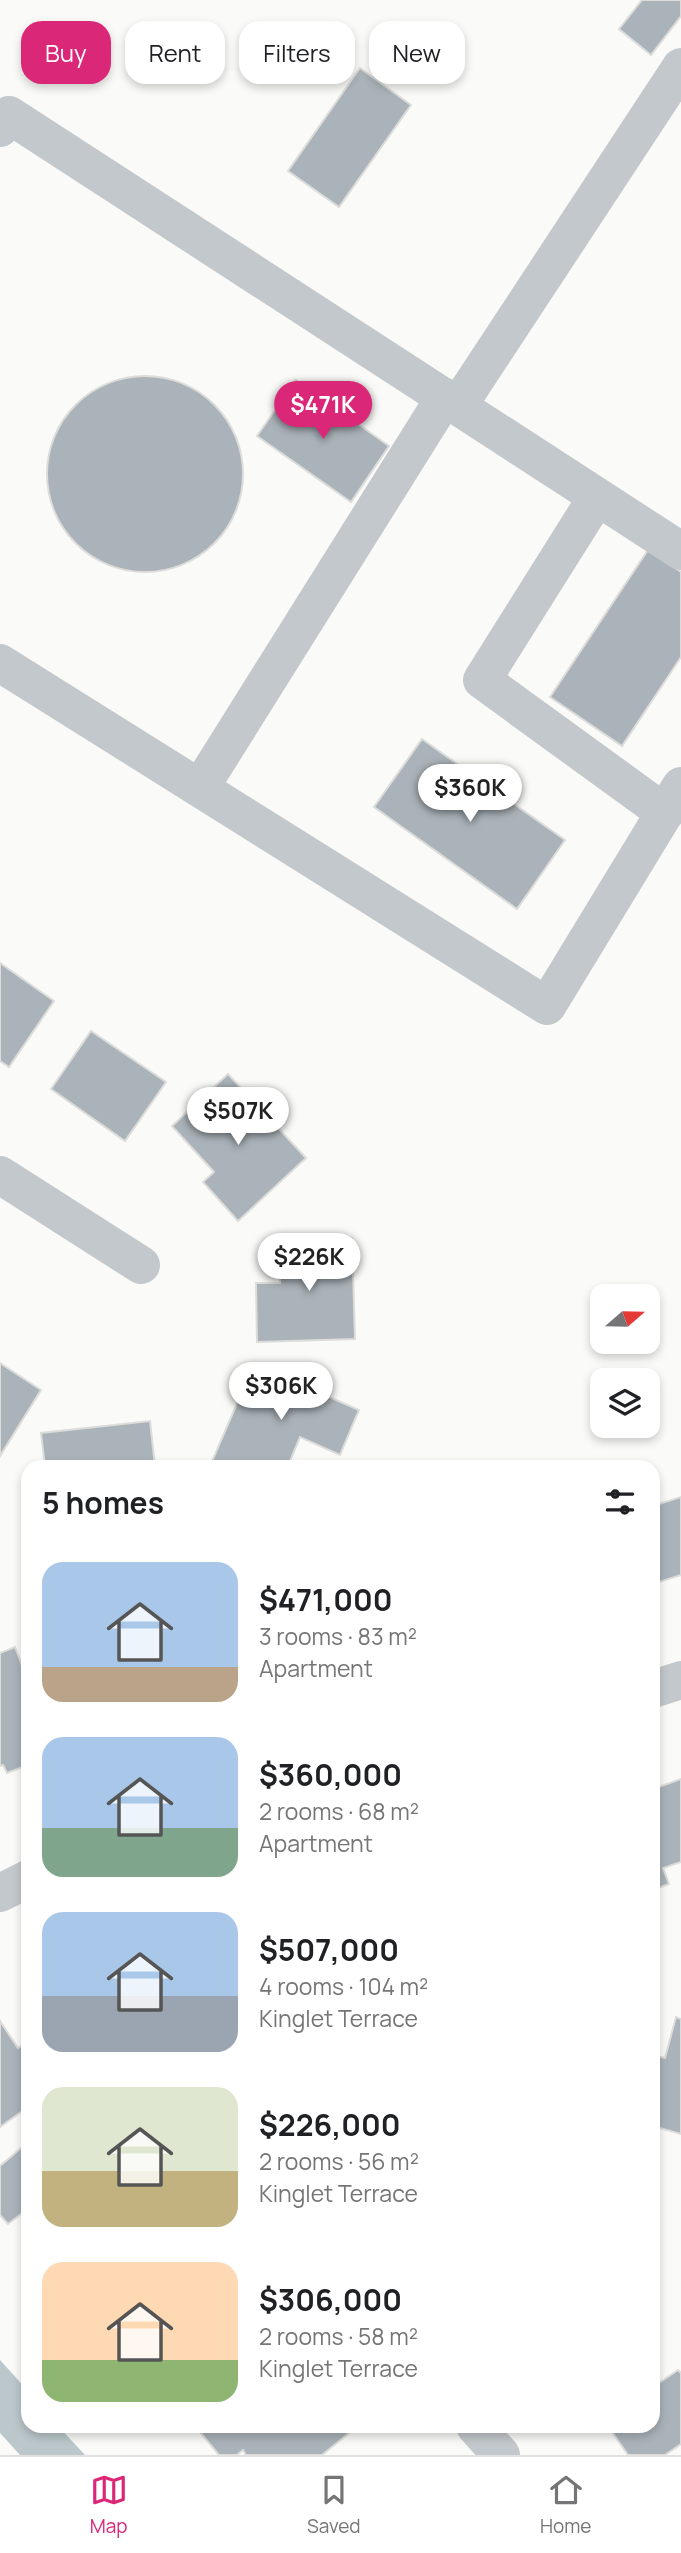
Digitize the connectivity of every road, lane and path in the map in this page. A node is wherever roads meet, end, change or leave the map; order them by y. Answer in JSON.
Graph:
{"nodes":[{"id":1,"x":681,"y":67,"type":"edge"},
{"id":2,"x":0,"y":128,"type":"edge"},
{"id":3,"x":452,"y":402,"type":"junction"},
{"id":4,"x":597,"y":497,"type":"junction"},
{"id":5,"x":681,"y":551,"type":"edge"},
{"id":6,"x":0,"y":663,"type":"edge"},
{"id":7,"x":200,"y":788,"type":"junction"},
{"id":8,"x":673,"y":799,"type":"edge"},
{"id":9,"x":0,"y":1175,"type":"edge"},
{"id":10,"x":141,"y":1265,"type":"dead end"},
{"id":11,"x":681,"y":1680,"type":"edge"},
{"id":12,"x":660,"y":1687,"type":"edge"},
{"id":13,"x":21,"y":1882,"type":"edge"},
{"id":14,"x":0,"y":1892,"type":"edge"},
{"id":15,"x":481,"y":2433,"type":"edge"},
{"id":16,"x":501,"y":2455,"type":"edge"}],
"edges":[{"from":1,"to":3,"type":"street"},
{"from":2,"to":3,"type":"street"},
{"from":3,"to":4,"type":"street"},
{"from":3,"to":7,"type":"street"},
{"from":4,"to":5,"type":"street"},
{"from":4,"to":8,"type":"street"},
{"from":6,"to":7,"type":"street"},
{"from":7,"to":8,"type":"street"},
{"from":9,"to":10,"type":"street"},
{"from":11,"to":12,"type":"street"},
{"from":13,"to":14,"type":"street"},
{"from":15,"to":16,"type":"street"}]}
